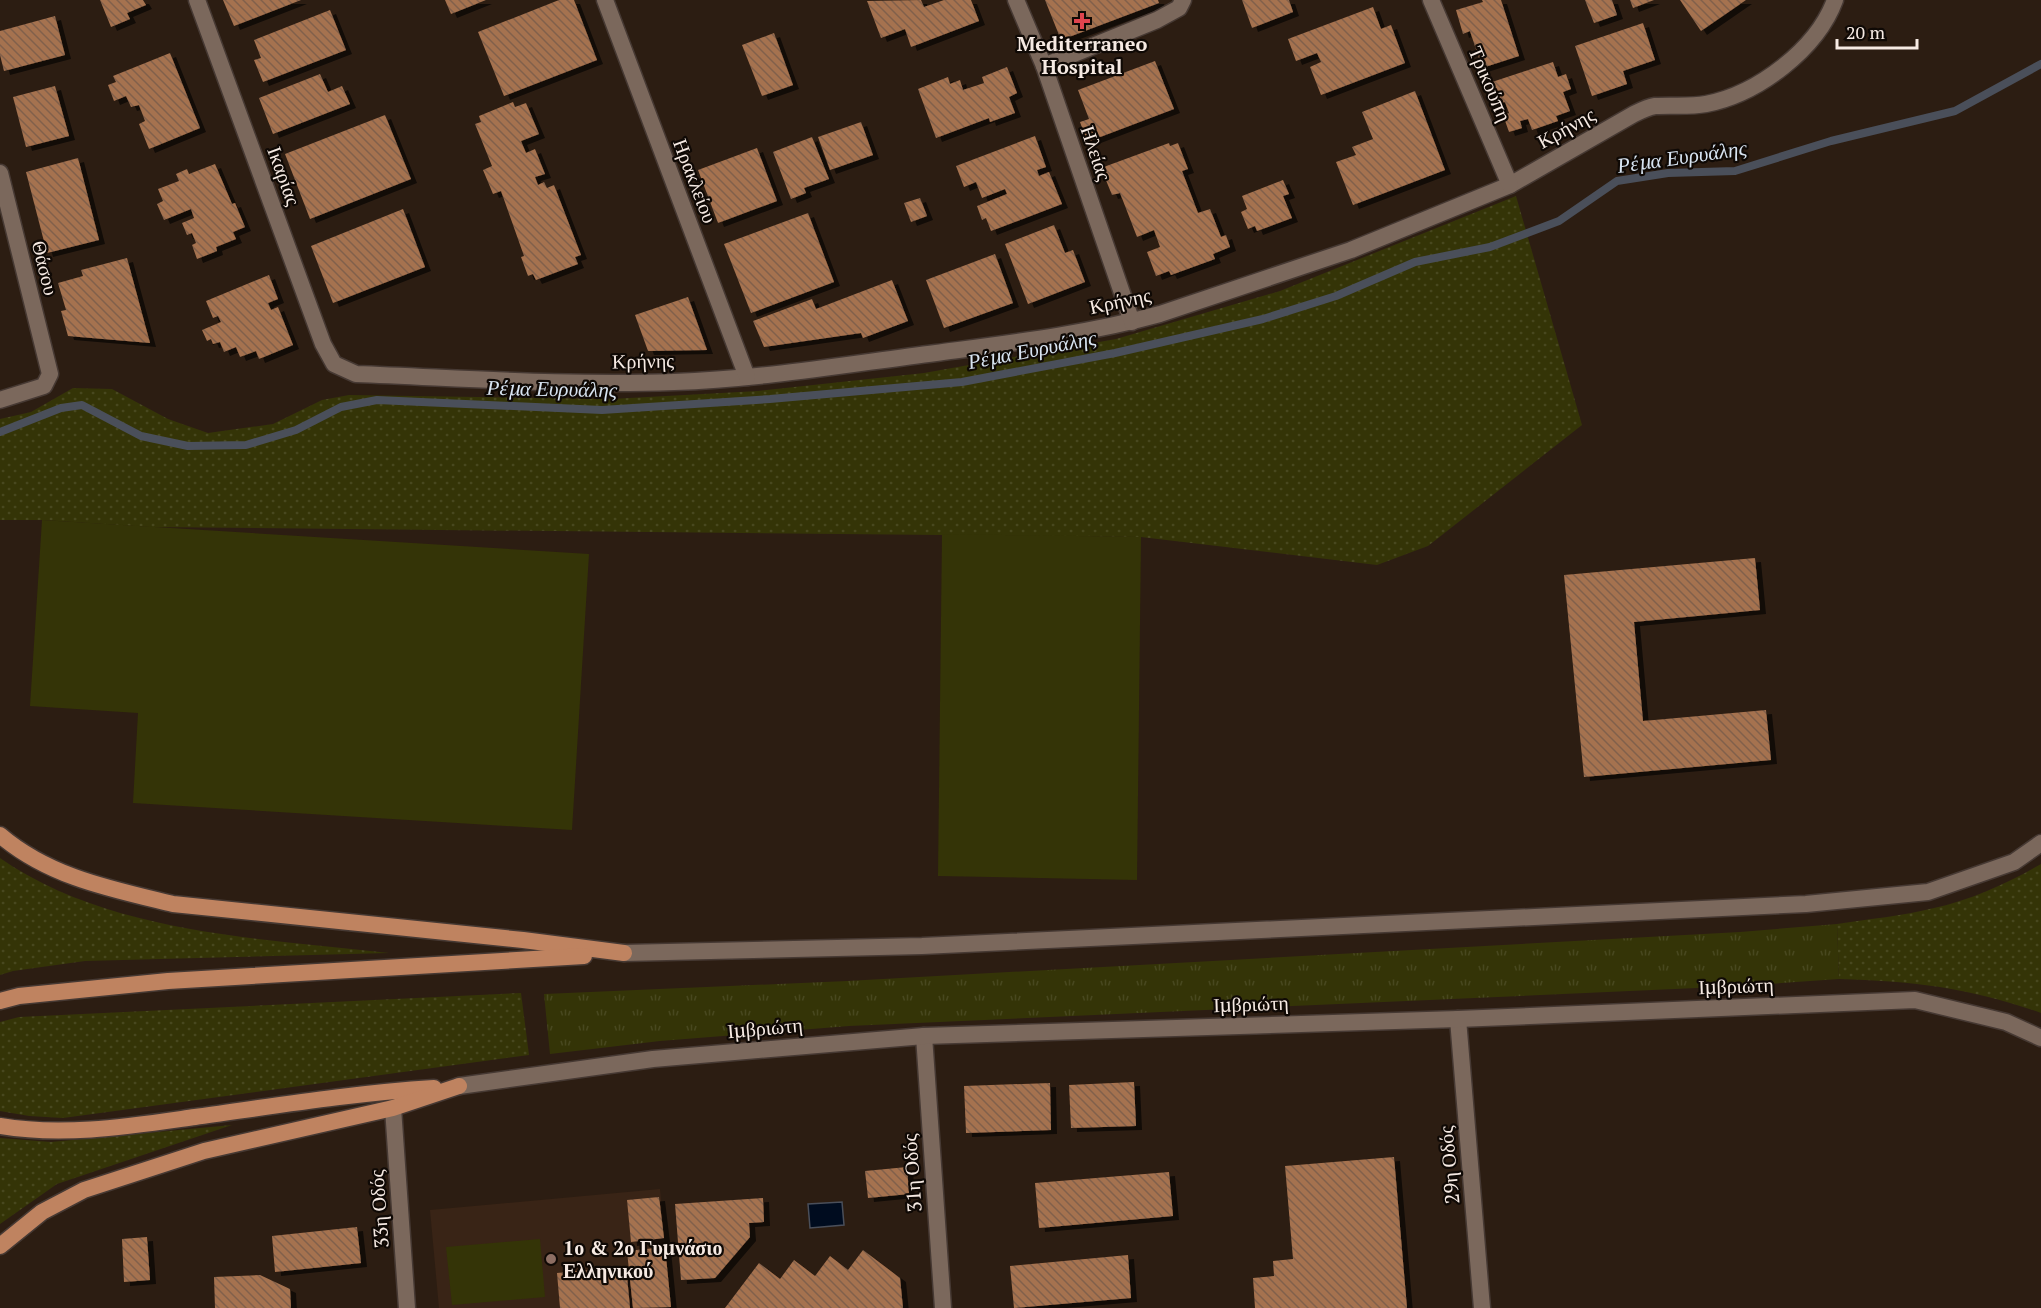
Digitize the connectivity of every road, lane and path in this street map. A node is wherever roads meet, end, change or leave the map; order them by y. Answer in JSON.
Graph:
{"nodes":[{"id":1,"x":198,"y":0,"type":"edge"},
{"id":2,"x":605,"y":0,"type":"edge"},
{"id":3,"x":1016,"y":0,"type":"edge"},
{"id":4,"x":1184,"y":0,"type":"edge"},
{"id":5,"x":1431,"y":0,"type":"edge"},
{"id":6,"x":1835,"y":0,"type":"edge"},
{"id":7,"x":1044,"y":66,"type":"junction"},
{"id":8,"x":0,"y":173,"type":"edge"},
{"id":9,"x":1510,"y":184,"type":"junction"},
{"id":10,"x":1132,"y":322,"type":"junction"},
{"id":11,"x":334,"y":364,"type":"joint"},
{"id":12,"x":747,"y":377,"type":"junction"},
{"id":13,"x":0,"y":400,"type":"edge"},
{"id":14,"x":0,"y":835,"type":"edge"},
{"id":15,"x":2041,"y":843,"type":"edge"},
{"id":16,"x":624,"y":954,"type":"junction"},
{"id":17,"x":0,"y":1001,"type":"edge"},
{"id":18,"x":1458,"y":1019,"type":"junction"},
{"id":19,"x":924,"y":1036,"type":"junction"},
{"id":20,"x":2041,"y":1038,"type":"edge"},
{"id":21,"x":459,"y":1086,"type":"junction"},
{"id":22,"x":393,"y":1108,"type":"junction"},
{"id":23,"x":0,"y":1126,"type":"edge"},
{"id":24,"x":0,"y":1246,"type":"edge"},
{"id":25,"x":407,"y":1308,"type":"edge"},
{"id":26,"x":943,"y":1308,"type":"edge"},
{"id":27,"x":1482,"y":1308,"type":"edge"}],
"edges":[{"from":1,"to":11,"type":"street","name":"Ικαρίας"},
{"from":2,"to":12,"type":"street","name":"Ηρακλείου"},
{"from":3,"to":7,"type":"street","name":"Ηλείας"},
{"from":4,"to":7,"type":"street"},
{"from":5,"to":9,"type":"street","name":"Τρικούπη"},
{"from":6,"to":9,"type":"street","name":"Κρήνης"},
{"from":7,"to":10,"type":"street","name":"Ηλείας"},
{"from":8,"to":13,"type":"street","name":"Θάσου"},
{"from":9,"to":10,"type":"street","name":"Κρήνης"},
{"from":10,"to":12,"type":"street","name":"Κρήνης"},
{"from":11,"to":12,"type":"street","name":"Κρήνης"},
{"from":14,"to":16,"type":"main road"},
{"from":15,"to":16,"type":"street"},
{"from":16,"to":17,"type":"main road"},
{"from":18,"to":19,"type":"street","name":"Ιμβριώτη"},
{"from":18,"to":20,"type":"street","name":"Ιμβριώτη"},
{"from":18,"to":27,"type":"street","name":"29η Οδός"},
{"from":19,"to":21,"type":"street","name":"Ιμβριώτη"},
{"from":19,"to":26,"type":"street","name":"31η Οδός"},
{"from":21,"to":22,"type":"main road"},
{"from":21,"to":23,"type":"main road"},
{"from":22,"to":24,"type":"main road"},
{"from":22,"to":25,"type":"street","name":"33η Οδός"}]}
